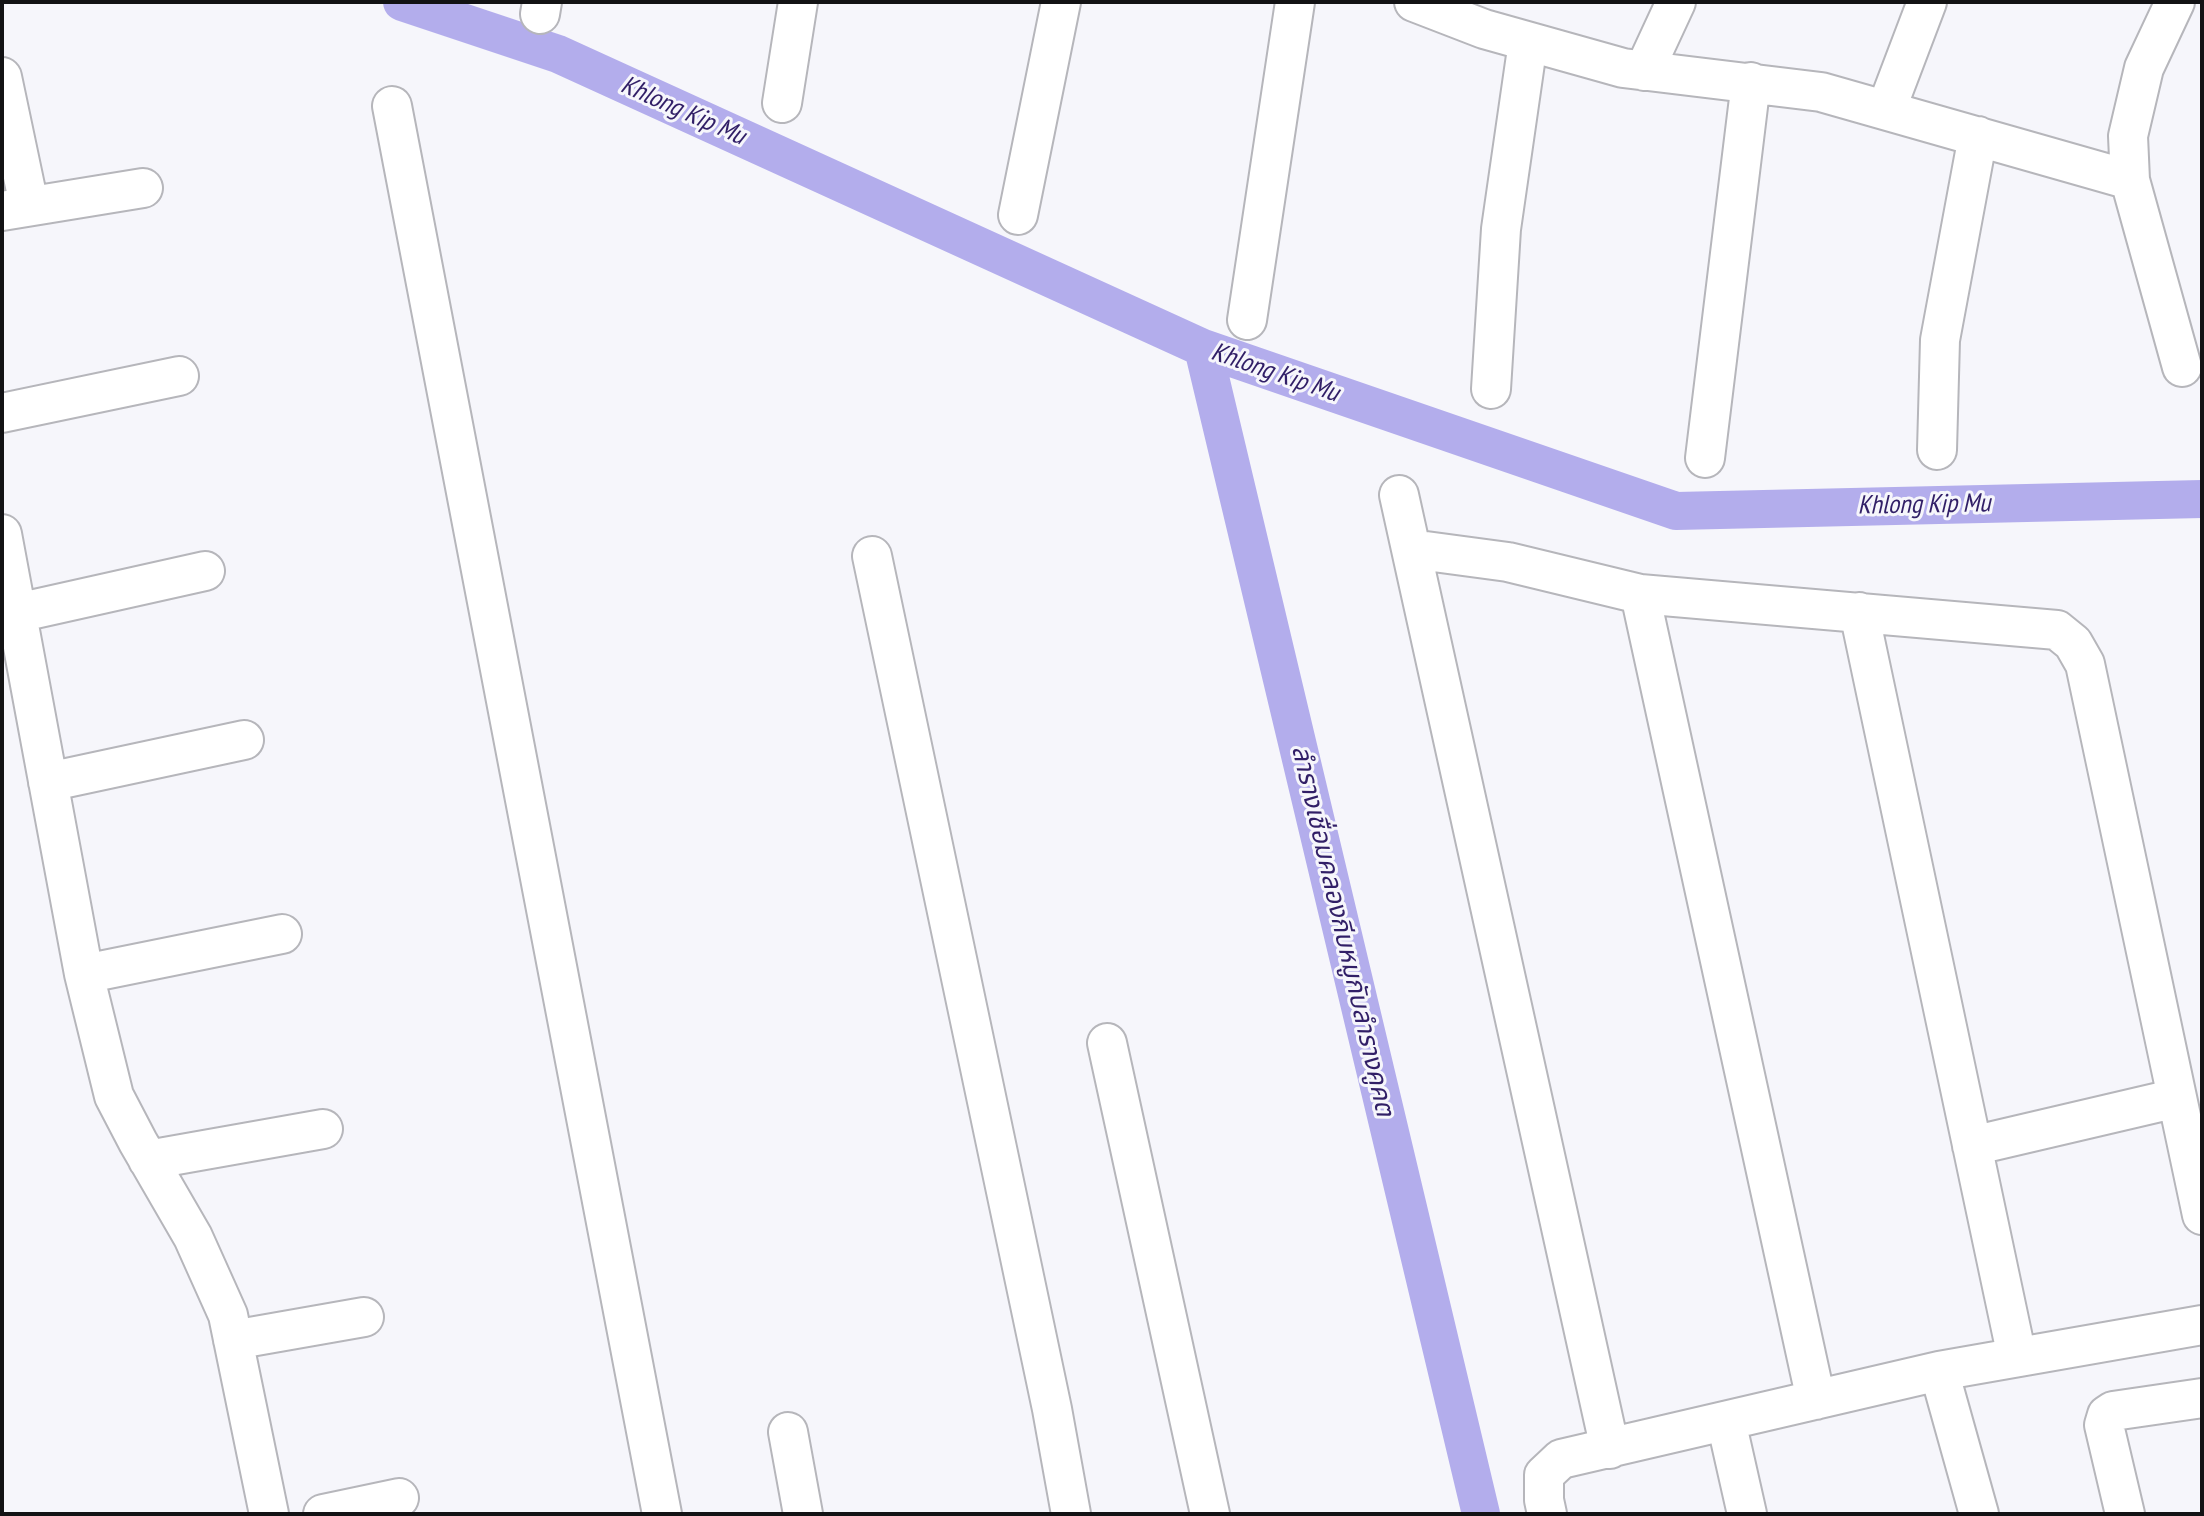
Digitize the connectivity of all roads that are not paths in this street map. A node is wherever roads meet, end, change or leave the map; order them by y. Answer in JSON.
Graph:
{"nodes":[{"id":1,"x":798,"y":2,"type":"edge"},
{"id":2,"x":1061,"y":2,"type":"edge"},
{"id":3,"x":1295,"y":2,"type":"edge"},
{"id":4,"x":1414,"y":2,"type":"edge"},
{"id":5,"x":1676,"y":2,"type":"edge"},
{"id":6,"x":1927,"y":2,"type":"edge"},
{"id":7,"x":2175,"y":2,"type":"edge"},
{"id":8,"x":1528,"y":42,"type":"junction"},
{"id":9,"x":1644,"y":71,"type":"junction"},
{"id":10,"x":2,"y":77,"type":"edge"},
{"id":11,"x":1751,"y":82,"type":"junction"},
{"id":12,"x":782,"y":103,"type":"dead end"},
{"id":13,"x":392,"y":106,"type":"dead end"},
{"id":14,"x":1886,"y":110,"type":"junction"},
{"id":15,"x":1978,"y":136,"type":"junction"},
{"id":16,"x":2130,"y":180,"type":"junction"},
{"id":17,"x":143,"y":188,"type":"dead end"},
{"id":18,"x":16,"y":208,"type":"edge"},
{"id":19,"x":1018,"y":215,"type":"dead end"},
{"id":20,"x":1247,"y":320,"type":"dead end"},
{"id":21,"x":2182,"y":367,"type":"dead end"},
{"id":22,"x":179,"y":376,"type":"dead end"},
{"id":23,"x":1491,"y":389,"type":"dead end"},
{"id":24,"x":2,"y":413,"type":"edge"},
{"id":25,"x":1937,"y":450,"type":"dead end"},
{"id":26,"x":1705,"y":458,"type":"dead end"},
{"id":27,"x":1399,"y":495,"type":"dead end"},
{"id":28,"x":2,"y":534,"type":"edge"},
{"id":29,"x":1411,"y":549,"type":"junction"},
{"id":30,"x":872,"y":556,"type":"dead end"},
{"id":31,"x":205,"y":571,"type":"dead end"},
{"id":32,"x":1640,"y":594,"type":"junction"},
{"id":33,"x":1859,"y":612,"type":"junction"},
{"id":34,"x":17,"y":613,"type":"junction"},
{"id":35,"x":244,"y":740,"type":"dead end"},
{"id":36,"x":48,"y":782,"type":"junction"},
{"id":37,"x":282,"y":934,"type":"dead end"},
{"id":38,"x":84,"y":974,"type":"junction"},
{"id":39,"x":1107,"y":1043,"type":"dead end"},
{"id":40,"x":2177,"y":1098,"type":"junction"},
{"id":41,"x":323,"y":1129,"type":"dead end"},
{"id":42,"x":1972,"y":1146,"type":"junction"},
{"id":43,"x":148,"y":1160,"type":"junction"},
{"id":44,"x":2202,"y":1215,"type":"edge"},
{"id":45,"x":364,"y":1317,"type":"dead end"},
{"id":46,"x":2202,"y":1325,"type":"edge"},
{"id":47,"x":233,"y":1340,"type":"junction"},
{"id":48,"x":2017,"y":1357,"type":"junction"},
{"id":49,"x":1939,"y":1371,"type":"junction"},
{"id":50,"x":2202,"y":1398,"type":"edge"},
{"id":51,"x":1816,"y":1400,"type":"junction"},
{"id":52,"x":1726,"y":1421,"type":"junction"},
{"id":53,"x":788,"y":1432,"type":"dead end"},
{"id":54,"x":1610,"y":1449,"type":"junction"},
{"id":55,"x":399,"y":1498,"type":"dead end"},
{"id":56,"x":269,"y":1514,"type":"edge"},
{"id":57,"x":323,"y":1514,"type":"edge"},
{"id":58,"x":662,"y":1514,"type":"edge"},
{"id":59,"x":803,"y":1514,"type":"edge"},
{"id":60,"x":1071,"y":1514,"type":"edge"},
{"id":61,"x":1210,"y":1514,"type":"edge"},
{"id":62,"x":1547,"y":1514,"type":"edge"},
{"id":63,"x":1747,"y":1514,"type":"edge"},
{"id":64,"x":1979,"y":1514,"type":"edge"},
{"id":65,"x":2125,"y":1514,"type":"edge"}],
"edges":[{"from":1,"to":12,"type":"street"},
{"from":2,"to":19,"type":"street"},
{"from":3,"to":20,"type":"street"},
{"from":4,"to":8,"type":"street"},
{"from":5,"to":9,"type":"street"},
{"from":6,"to":14,"type":"street"},
{"from":7,"to":16,"type":"street"},
{"from":8,"to":9,"type":"street"},
{"from":8,"to":23,"type":"street"},
{"from":9,"to":11,"type":"street"},
{"from":10,"to":18,"type":"street"},
{"from":11,"to":14,"type":"street"},
{"from":11,"to":26,"type":"street"},
{"from":13,"to":58,"type":"street"},
{"from":14,"to":15,"type":"street"},
{"from":15,"to":16,"type":"street"},
{"from":15,"to":25,"type":"street"},
{"from":16,"to":21,"type":"street"},
{"from":17,"to":18,"type":"street"},
{"from":22,"to":24,"type":"street"},
{"from":27,"to":29,"type":"street"},
{"from":28,"to":34,"type":"street"},
{"from":29,"to":32,"type":"street"},
{"from":29,"to":54,"type":"street"},
{"from":30,"to":60,"type":"street"},
{"from":31,"to":34,"type":"street"},
{"from":32,"to":33,"type":"street"},
{"from":32,"to":51,"type":"street"},
{"from":33,"to":40,"type":"street"},
{"from":33,"to":42,"type":"street"},
{"from":34,"to":36,"type":"street"},
{"from":35,"to":36,"type":"street"},
{"from":36,"to":38,"type":"street"},
{"from":37,"to":38,"type":"street"},
{"from":38,"to":43,"type":"street"},
{"from":39,"to":61,"type":"street"},
{"from":40,"to":42,"type":"street"},
{"from":40,"to":44,"type":"street"},
{"from":41,"to":43,"type":"street"},
{"from":42,"to":48,"type":"street"},
{"from":43,"to":47,"type":"street"},
{"from":45,"to":47,"type":"street"},
{"from":46,"to":48,"type":"street"},
{"from":47,"to":56,"type":"street"},
{"from":48,"to":49,"type":"street"},
{"from":49,"to":51,"type":"street"},
{"from":49,"to":64,"type":"street"},
{"from":50,"to":65,"type":"street"},
{"from":51,"to":52,"type":"street"},
{"from":52,"to":54,"type":"street"},
{"from":52,"to":63,"type":"street"},
{"from":53,"to":59,"type":"street"},
{"from":54,"to":62,"type":"street"},
{"from":55,"to":57,"type":"street"}]}
